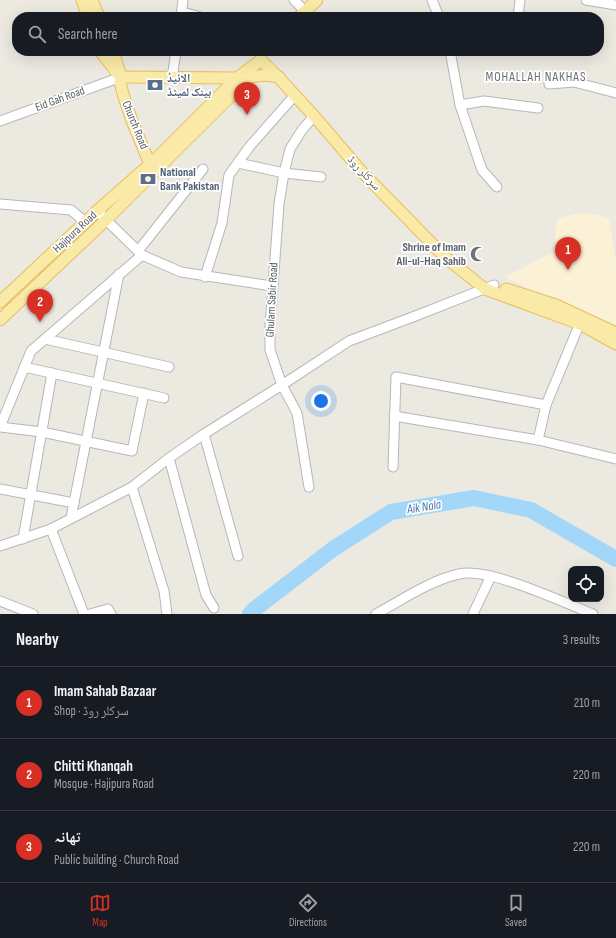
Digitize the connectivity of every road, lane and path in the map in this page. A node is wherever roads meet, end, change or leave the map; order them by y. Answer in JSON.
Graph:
{"nodes":[{"id":1,"x":82,"y":0,"type":"edge"},
{"id":2,"x":92,"y":0,"type":"edge"},
{"id":3,"x":183,"y":0,"type":"edge"},
{"id":4,"x":294,"y":0,"type":"edge"},
{"id":5,"x":316,"y":0,"type":"edge"},
{"id":6,"x":432,"y":0,"type":"edge"},
{"id":7,"x":520,"y":0,"type":"edge"},
{"id":8,"x":586,"y":0,"type":"edge"},
{"id":9,"x":616,"y":5,"type":"edge"},
{"id":10,"x":86,"y":12,"type":"edge"},
{"id":11,"x":97,"y":12,"type":"edge"},
{"id":12,"x":181,"y":12,"type":"edge"},
{"id":13,"x":301,"y":12,"type":"edge"},
{"id":14,"x":304,"y":12,"type":"edge"},
{"id":15,"x":438,"y":12,"type":"edge"},
{"id":16,"x":519,"y":12,"type":"edge"},
{"id":17,"x":104,"y":56,"type":"edge"},
{"id":18,"x":114,"y":56,"type":"edge"},
{"id":19,"x":175,"y":56,"type":"edge"},
{"id":20,"x":263,"y":56,"type":"edge"},
{"id":21,"x":451,"y":56,"type":"edge"},
{"id":22,"x":121,"y":77,"type":"junction"},
{"id":23,"x":172,"y":78,"type":"junction"},
{"id":24,"x":237,"y":78,"type":"junction"},
{"id":25,"x":279,"y":78,"type":"junction"},
{"id":26,"x":548,"y":84,"type":"dead end"},
{"id":27,"x":616,"y":93,"type":"edge"},
{"id":28,"x":295,"y":95,"type":"junction"},
{"id":29,"x":460,"y":105,"type":"junction"},
{"id":30,"x":538,"y":108,"type":"dead end"},
{"id":31,"x":314,"y":116,"type":"junction"},
{"id":32,"x":0,"y":121,"type":"edge"},
{"id":33,"x":238,"y":163,"type":"junction"},
{"id":34,"x":152,"y":168,"type":"junction"},
{"id":35,"x":203,"y":169,"type":"dead end"},
{"id":36,"x":284,"y":173,"type":"junction"},
{"id":37,"x":322,"y":177,"type":"dead end"},
{"id":38,"x":497,"y":187,"type":"dead end"},
{"id":39,"x":0,"y":204,"type":"edge"},
{"id":40,"x":97,"y":211,"type":"junction"},
{"id":41,"x":106,"y":220,"type":"junction"},
{"id":42,"x":86,"y":222,"type":"junction"},
{"id":43,"x":140,"y":253,"type":"junction"},
{"id":44,"x":120,"y":274,"type":"junction"},
{"id":45,"x":205,"y":277,"type":"junction"},
{"id":46,"x":272,"y":286,"type":"junction"},
{"id":47,"x":489,"y":287,"type":"junction"},
{"id":48,"x":0,"y":302,"type":"edge"},
{"id":49,"x":0,"y":320,"type":"edge"},
{"id":50,"x":581,"y":320,"type":"junction"},
{"id":51,"x":616,"y":333,"type":"edge"},
{"id":52,"x":45,"y":339,"type":"junction"},
{"id":53,"x":616,"y":344,"type":"edge"},
{"id":54,"x":104,"y":352,"type":"junction"},
{"id":55,"x":24,"y":367,"type":"junction"},
{"id":56,"x":169,"y":367,"type":"dead end"},
{"id":57,"x":52,"y":373,"type":"junction"},
{"id":58,"x":98,"y":383,"type":"junction"},
{"id":59,"x":282,"y":385,"type":"junction"},
{"id":60,"x":144,"y":393,"type":"junction"},
{"id":61,"x":164,"y":398,"type":"dead end"},
{"id":62,"x":546,"y":405,"type":"junction"},
{"id":63,"x":394,"y":416,"type":"junction"},
{"id":64,"x":0,"y":427,"type":"edge"},
{"id":65,"x":42,"y":432,"type":"junction"},
{"id":66,"x":204,"y":434,"type":"junction"},
{"id":67,"x":538,"y":440,"type":"junction"},
{"id":68,"x":87,"y":442,"type":"junction"},
{"id":69,"x":169,"y":458,"type":"junction"},
{"id":70,"x":616,"y":459,"type":"edge"},
{"id":71,"x":393,"y":467,"type":"dead end"},
{"id":72,"x":132,"y":487,"type":"junction"},
{"id":73,"x":310,"y":487,"type":"dead end"},
{"id":74,"x":0,"y":489,"type":"edge"},
{"id":75,"x":31,"y":495,"type":"junction"},
{"id":76,"x":74,"y":503,"type":"junction"},
{"id":77,"x":71,"y":518,"type":"junction"},
{"id":78,"x":51,"y":529,"type":"junction"},
{"id":79,"x":23,"y":538,"type":"junction"},
{"id":80,"x":0,"y":546,"type":"edge"},
{"id":81,"x":238,"y":556,"type":"dead end"},
{"id":82,"x":491,"y":576,"type":"junction"},
{"id":83,"x":0,"y":601,"type":"edge"},
{"id":84,"x":214,"y":608,"type":"dead end"},
{"id":85,"x":33,"y":614,"type":"edge"},
{"id":86,"x":84,"y":614,"type":"edge"},
{"id":87,"x":90,"y":614,"type":"edge"},
{"id":88,"x":111,"y":614,"type":"edge"},
{"id":89,"x":166,"y":614,"type":"edge"},
{"id":90,"x":376,"y":614,"type":"edge"},
{"id":91,"x":473,"y":614,"type":"edge"},
{"id":92,"x":593,"y":614,"type":"edge"}],
"edges":[{"from":1,"to":10,"type":"main road"},
{"from":2,"to":11,"type":"main road"},
{"from":3,"to":12,"type":"street"},
{"from":4,"to":13,"type":"street"},
{"from":5,"to":14,"type":"main road"},
{"from":6,"to":15,"type":"street"},
{"from":7,"to":16,"type":"street"},
{"from":8,"to":9,"type":"street"},
{"from":17,"to":22,"type":"main road"},
{"from":18,"to":22,"type":"main road","name":"Church Road"},
{"from":19,"to":23,"type":"street"},
{"from":20,"to":24,"type":"main road"},
{"from":20,"to":25,"type":"main road","name":"سرکلر روڈ"},
{"from":21,"to":29,"type":"street"},
{"from":22,"to":23,"type":"main road"},
{"from":22,"to":32,"type":"street","name":"Eid Gah Road"},
{"from":22,"to":34,"type":"main road","name":"Church Road"},
{"from":23,"to":24,"type":"main road"},
{"from":24,"to":34,"type":"main road"},
{"from":25,"to":28,"type":"main road","name":"سرکلر روڈ"},
{"from":25,"to":34,"type":"main road"},
{"from":26,"to":27,"type":"street"},
{"from":28,"to":31,"type":"main road","name":"سرکلر روڈ"},
{"from":28,"to":33,"type":"street"},
{"from":29,"to":30,"type":"street"},
{"from":29,"to":38,"type":"street"},
{"from":31,"to":36,"type":"street","name":"Ghulam Sabir Road"},
{"from":31,"to":47,"type":"main road","name":"سرکلر روڈ"},
{"from":33,"to":36,"type":"street"},
{"from":33,"to":45,"type":"street"},
{"from":34,"to":40,"type":"main road","name":"Hajipura Road"},
{"from":34,"to":41,"type":"main road"},
{"from":35,"to":43,"type":"street"},
{"from":36,"to":37,"type":"street"},
{"from":36,"to":46,"type":"street","name":"Ghulam Sabir Road"},
{"from":39,"to":42,"type":"street"},
{"from":40,"to":41,"type":"street"},
{"from":40,"to":42,"type":"main road","name":"Hajipura Road"},
{"from":41,"to":43,"type":"street"},
{"from":41,"to":49,"type":"main road"},
{"from":42,"to":48,"type":"main road","name":"Hajipura Road"},
{"from":43,"to":44,"type":"street"},
{"from":43,"to":45,"type":"street"},
{"from":44,"to":52,"type":"street"},
{"from":44,"to":54,"type":"street"},
{"from":45,"to":46,"type":"street"},
{"from":46,"to":59,"type":"street","name":"Ghulam Sabir Road"},
{"from":47,"to":50,"type":"main road","name":"سرکلر روڈ"},
{"from":47,"to":59,"type":"street"},
{"from":50,"to":51,"type":"main road","name":"سرکلر روڈ"},
{"from":50,"to":53,"type":"main road","name":"سرکلر روڈ"},
{"from":50,"to":62,"type":"street"},
{"from":52,"to":54,"type":"street"},
{"from":52,"to":55,"type":"street"},
{"from":54,"to":56,"type":"street"},
{"from":54,"to":58,"type":"street"},
{"from":55,"to":57,"type":"street"},
{"from":55,"to":64,"type":"street"},
{"from":57,"to":58,"type":"street"},
{"from":57,"to":65,"type":"street"},
{"from":58,"to":60,"type":"street"},
{"from":58,"to":68,"type":"street"},
{"from":59,"to":66,"type":"street"},
{"from":59,"to":73,"type":"street","name":"Ghulam Sabir Road"},
{"from":60,"to":61,"type":"street"},
{"from":60,"to":68,"type":"street"},
{"from":62,"to":63,"type":"street"},
{"from":62,"to":67,"type":"street"},
{"from":63,"to":67,"type":"street"},
{"from":63,"to":71,"type":"street"},
{"from":64,"to":65,"type":"street"},
{"from":65,"to":68,"type":"street"},
{"from":65,"to":75,"type":"street"},
{"from":66,"to":69,"type":"street"},
{"from":66,"to":81,"type":"street"},
{"from":67,"to":70,"type":"street"},
{"from":68,"to":76,"type":"street"},
{"from":69,"to":72,"type":"street"},
{"from":69,"to":84,"type":"street"},
{"from":72,"to":77,"type":"street"},
{"from":72,"to":89,"type":"street"},
{"from":74,"to":75,"type":"street"},
{"from":75,"to":76,"type":"street"},
{"from":75,"to":79,"type":"street"},
{"from":76,"to":77,"type":"street"},
{"from":77,"to":78,"type":"street"},
{"from":78,"to":79,"type":"street"},
{"from":78,"to":86,"type":"street"},
{"from":79,"to":80,"type":"street"},
{"from":82,"to":90,"type":"street"},
{"from":82,"to":91,"type":"street"},
{"from":82,"to":92,"type":"street"},
{"from":83,"to":85,"type":"street"},
{"from":87,"to":88,"type":"street"}]}
